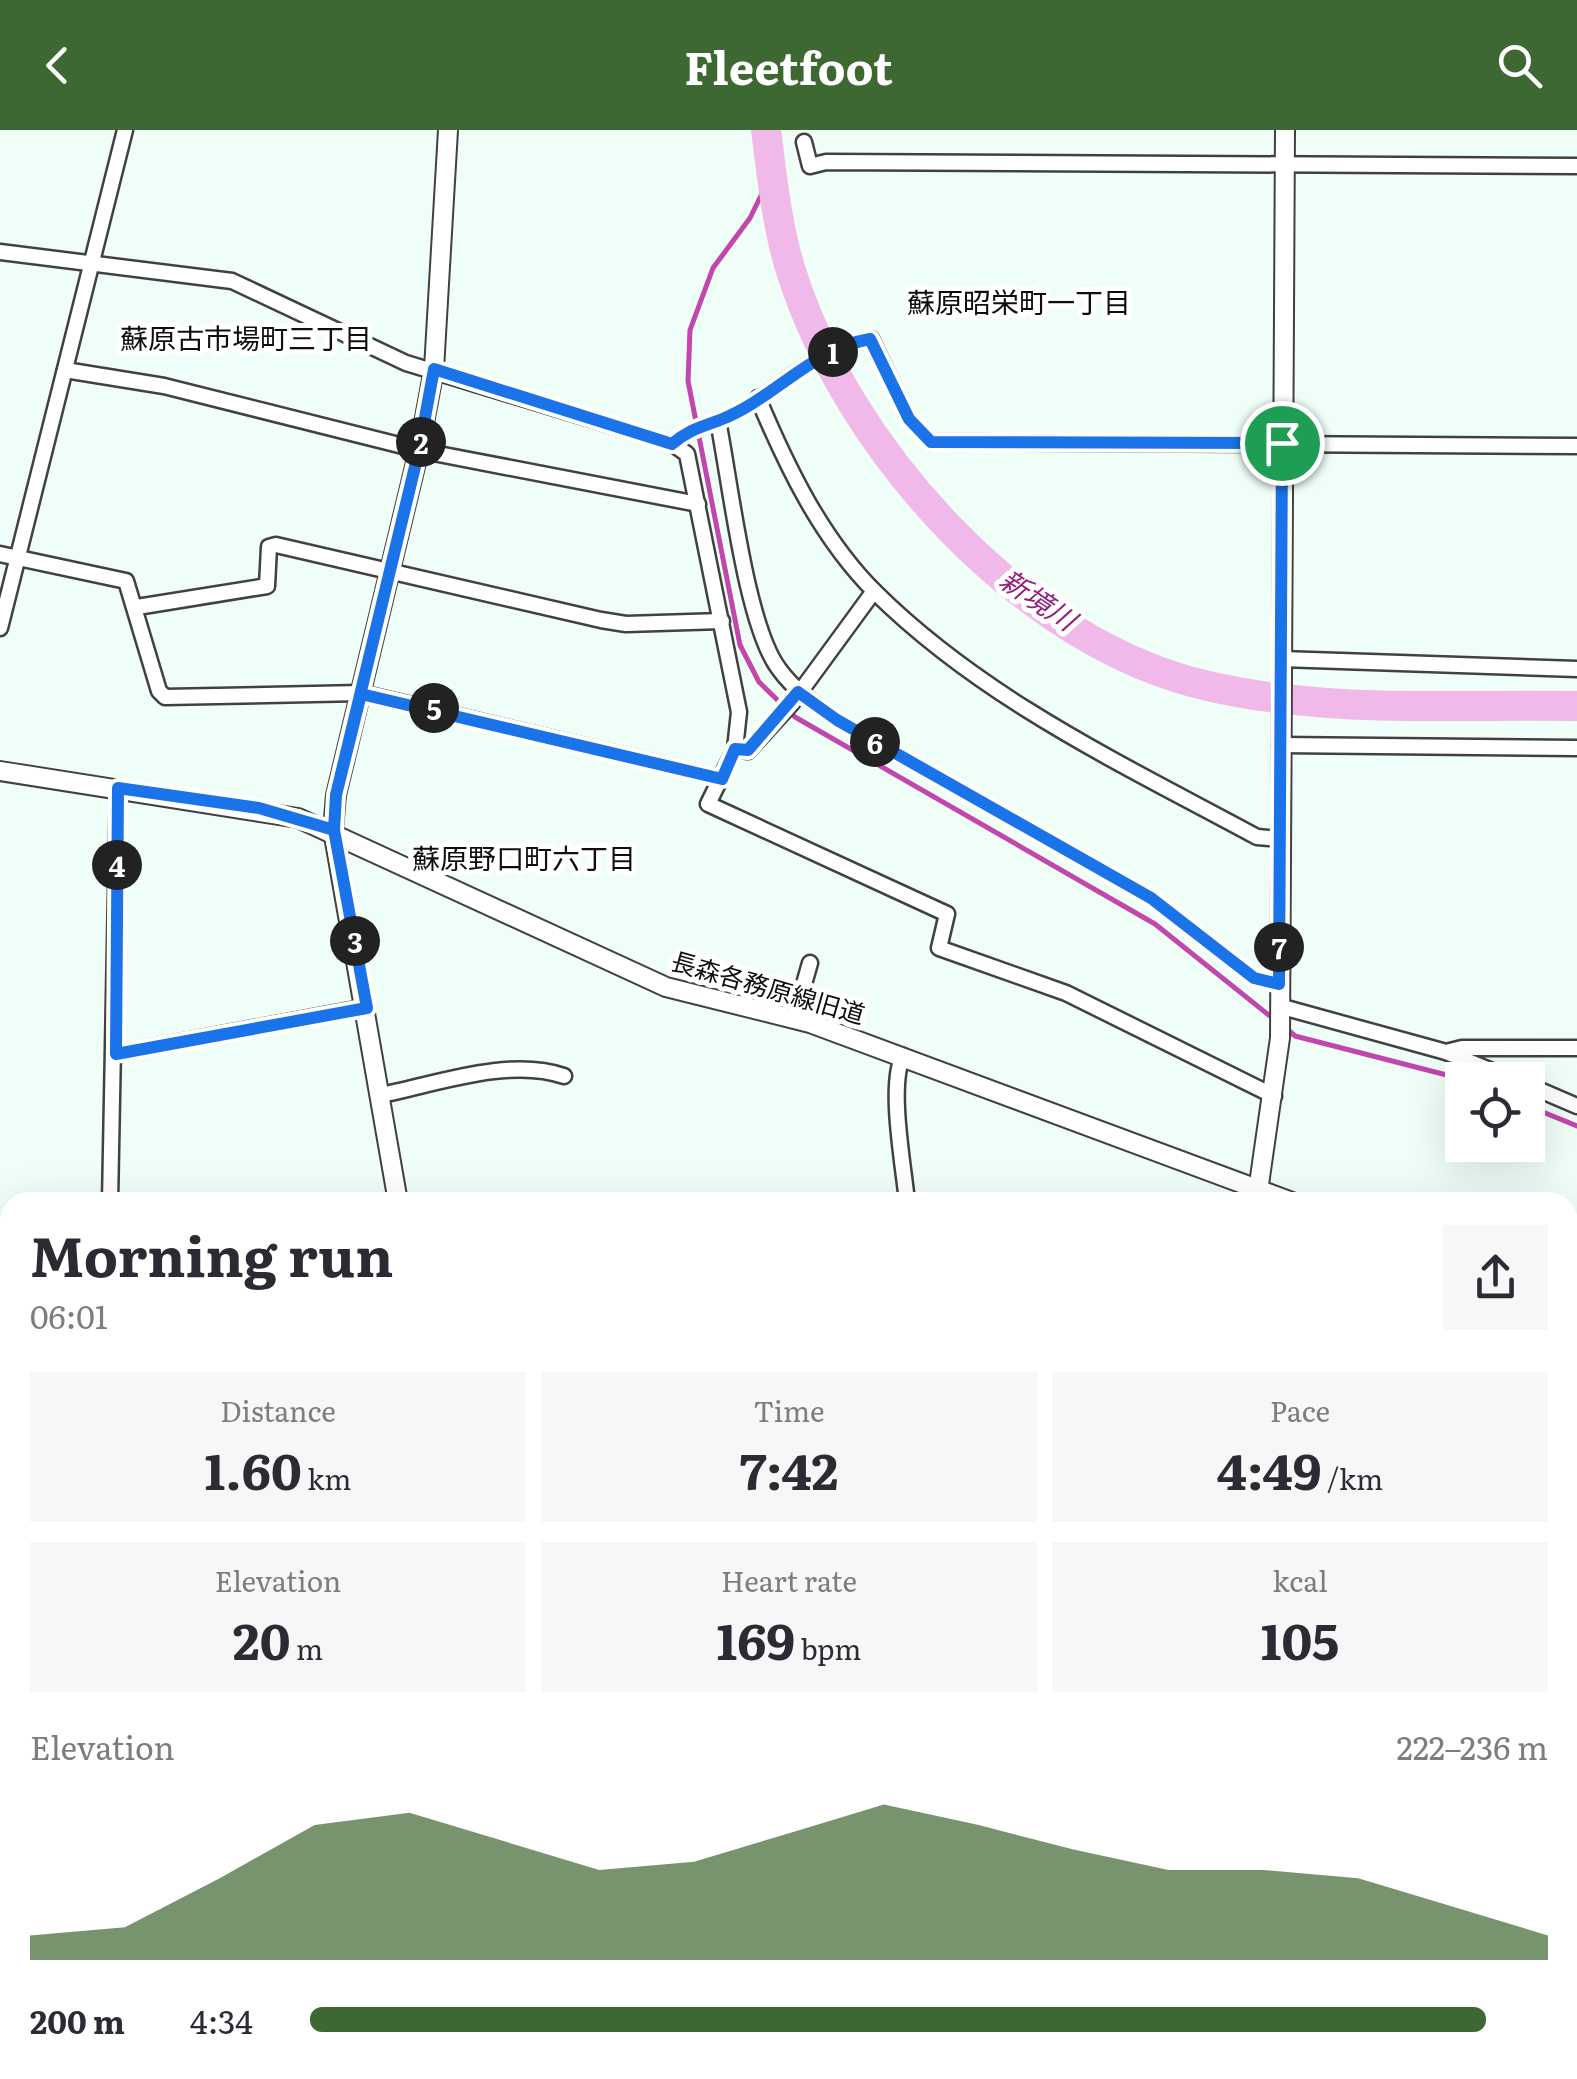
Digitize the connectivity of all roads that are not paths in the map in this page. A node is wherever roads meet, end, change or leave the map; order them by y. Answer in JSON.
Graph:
{"nodes":[{"id":1,"x":126,"y":130,"type":"edge"},
{"id":2,"x":448,"y":130,"type":"edge"},
{"id":3,"x":1284,"y":130,"type":"edge"},
{"id":4,"x":804,"y":142,"type":"dead end"},
{"id":5,"x":1285,"y":166,"type":"junction"},
{"id":6,"x":1577,"y":166,"type":"edge"},
{"id":7,"x":0,"y":252,"type":"edge"},
{"id":8,"x":91,"y":260,"type":"junction"},
{"id":9,"x":434,"y":369,"type":"junction"},
{"id":10,"x":64,"y":370,"type":"junction"},
{"id":11,"x":758,"y":398,"type":"junction"},
{"id":12,"x":714,"y":422,"type":"junction"},
{"id":13,"x":1282,"y":443,"type":"junction"},
{"id":14,"x":672,"y":444,"type":"junction"},
{"id":15,"x":1577,"y":446,"type":"edge"},
{"id":16,"x":419,"y":450,"type":"junction"},
{"id":17,"x":698,"y":504,"type":"junction"},
{"id":18,"x":0,"y":554,"type":"edge"},
{"id":19,"x":17,"y":558,"type":"junction"},
{"id":20,"x":388,"y":571,"type":"junction"},
{"id":21,"x":874,"y":591,"type":"junction"},
{"id":22,"x":137,"y":607,"type":"junction"},
{"id":23,"x":722,"y":621,"type":"junction"},
{"id":24,"x":0,"y":628,"type":"edge"},
{"id":25,"x":1280,"y":666,"type":"junction"},
{"id":26,"x":1577,"y":669,"type":"edge"},
{"id":27,"x":361,"y":694,"type":"junction"},
{"id":28,"x":795,"y":697,"type":"junction"},
{"id":29,"x":1280,"y":737,"type":"junction"},
{"id":30,"x":1577,"y":748,"type":"edge"},
{"id":31,"x":735,"y":749,"type":"junction"},
{"id":32,"x":0,"y":771,"type":"edge"},
{"id":33,"x":722,"y":779,"type":"junction"},
{"id":34,"x":118,"y":788,"type":"junction"},
{"id":35,"x":334,"y":830,"type":"junction"},
{"id":36,"x":1280,"y":839,"type":"junction"},
{"id":37,"x":810,"y":962,"type":"dead end"},
{"id":38,"x":1279,"y":984,"type":"junction"},
{"id":39,"x":367,"y":1008,"type":"junction"},
{"id":40,"x":1279,"y":1008,"type":"junction"},
{"id":41,"x":794,"y":1019,"type":"junction"},
{"id":42,"x":1577,"y":1048,"type":"edge"},
{"id":43,"x":1446,"y":1052,"type":"junction"},
{"id":44,"x":116,"y":1054,"type":"junction"},
{"id":45,"x":903,"y":1056,"type":"junction"},
{"id":46,"x":1470,"y":1062,"type":"edge"},
{"id":47,"x":564,"y":1076,"type":"dead end"},
{"id":48,"x":1545,"y":1092,"type":"edge"},
{"id":49,"x":381,"y":1094,"type":"junction"},
{"id":50,"x":1274,"y":1096,"type":"junction"},
{"id":51,"x":1577,"y":1106,"type":"edge"},
{"id":52,"x":110,"y":1192,"type":"edge"},
{"id":53,"x":396,"y":1192,"type":"edge"},
{"id":54,"x":906,"y":1192,"type":"edge"},
{"id":55,"x":1248,"y":1192,"type":"edge"},
{"id":56,"x":1259,"y":1192,"type":"edge"}],
"edges":[{"from":1,"to":8,"type":"street"},
{"from":2,"to":9,"type":"street"},
{"from":3,"to":5,"type":"street"},
{"from":4,"to":5,"type":"street"},
{"from":5,"to":6,"type":"street"},
{"from":5,"to":13,"type":"street"},
{"from":7,"to":8,"type":"street"},
{"from":8,"to":9,"type":"street"},
{"from":8,"to":10,"type":"street"},
{"from":9,"to":14,"type":"street"},
{"from":9,"to":16,"type":"street"},
{"from":10,"to":16,"type":"street"},
{"from":10,"to":19,"type":"street"},
{"from":11,"to":12,"type":"street"},
{"from":11,"to":13,"type":"street"},
{"from":11,"to":21,"type":"street"},
{"from":12,"to":14,"type":"street"},
{"from":12,"to":28,"type":"street"},
{"from":13,"to":15,"type":"street"},
{"from":13,"to":25,"type":"street"},
{"from":14,"to":17,"type":"street"},
{"from":16,"to":17,"type":"street"},
{"from":16,"to":20,"type":"street"},
{"from":17,"to":23,"type":"street"},
{"from":18,"to":19,"type":"street"},
{"from":19,"to":22,"type":"street"},
{"from":19,"to":24,"type":"street"},
{"from":20,"to":22,"type":"street"},
{"from":20,"to":23,"type":"street"},
{"from":20,"to":27,"type":"street"},
{"from":21,"to":28,"type":"street"},
{"from":21,"to":36,"type":"street"},
{"from":22,"to":27,"type":"street"},
{"from":23,"to":31,"type":"street"},
{"from":25,"to":26,"type":"street"},
{"from":25,"to":29,"type":"street"},
{"from":27,"to":33,"type":"street"},
{"from":27,"to":35,"type":"street"},
{"from":28,"to":31,"type":"street"},
{"from":28,"to":38,"type":"street"},
{"from":29,"to":30,"type":"street"},
{"from":29,"to":36,"type":"street"},
{"from":31,"to":33,"type":"street"},
{"from":32,"to":34,"type":"street","name":"長森各務原線旧道"},
{"from":33,"to":50,"type":"street"},
{"from":34,"to":35,"type":"street","name":"長森各務原線旧道"},
{"from":34,"to":44,"type":"street"},
{"from":35,"to":39,"type":"street"},
{"from":35,"to":41,"type":"street","name":"長森各務原線旧道"},
{"from":36,"to":38,"type":"street"},
{"from":37,"to":41,"type":"street"},
{"from":38,"to":40,"type":"street"},
{"from":39,"to":44,"type":"street"},
{"from":39,"to":49,"type":"street"},
{"from":40,"to":43,"type":"street"},
{"from":40,"to":50,"type":"street"},
{"from":41,"to":45,"type":"street","name":"長森各務原線旧道"},
{"from":42,"to":43,"type":"street"},
{"from":43,"to":46,"type":"street"},
{"from":44,"to":52,"type":"street"},
{"from":45,"to":54,"type":"street"},
{"from":45,"to":55,"type":"street","name":"長森各務原線旧道"},
{"from":47,"to":49,"type":"street"},
{"from":48,"to":51,"type":"street"},
{"from":49,"to":53,"type":"street"},
{"from":50,"to":56,"type":"street"}]}
